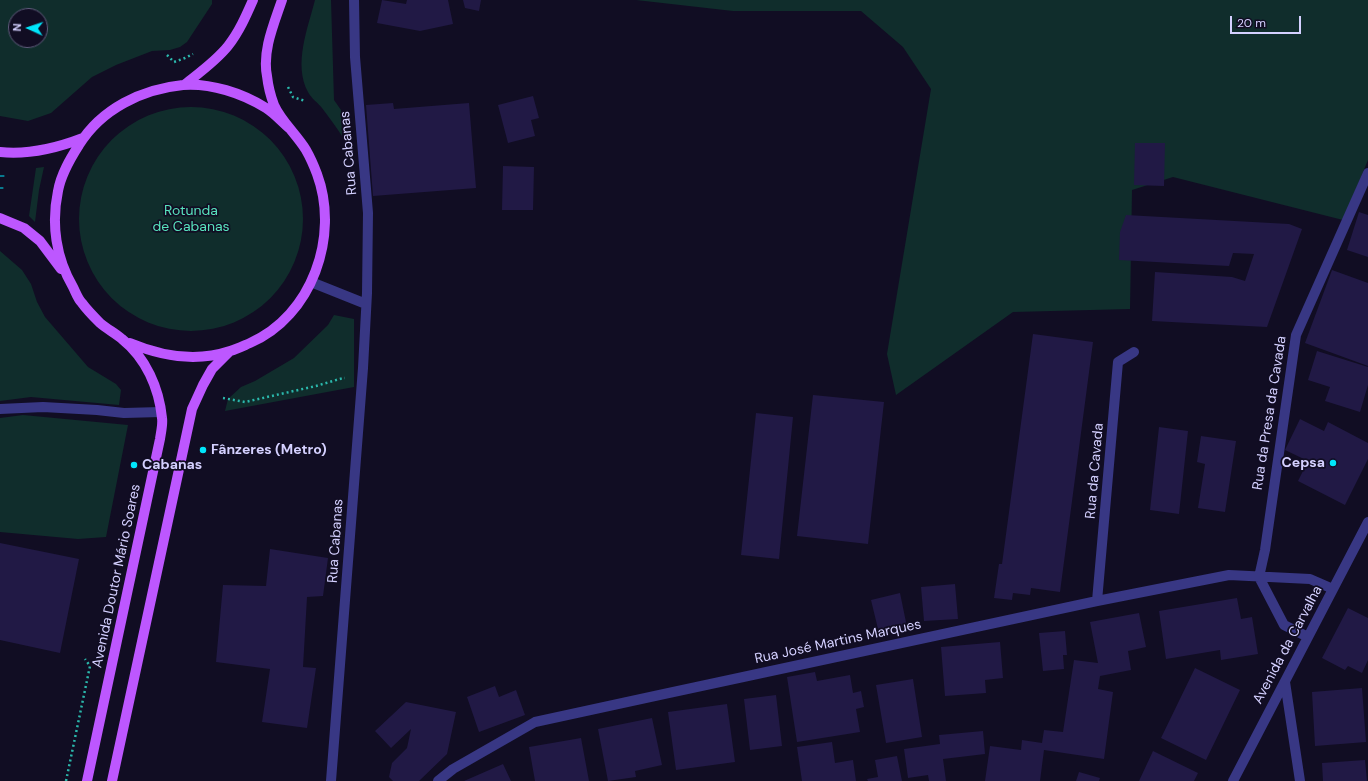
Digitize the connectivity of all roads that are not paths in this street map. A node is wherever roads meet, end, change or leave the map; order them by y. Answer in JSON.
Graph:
{"nodes":[{"id":1,"x":253,"y":0,"type":"edge"},
{"id":2,"x":282,"y":0,"type":"edge"},
{"id":3,"x":354,"y":0,"type":"edge"},
{"id":4,"x":184,"y":85,"type":"junction"},
{"id":5,"x":289,"y":128,"type":"junction"},
{"id":6,"x":83,"y":138,"type":"junction"},
{"id":7,"x":0,"y":152,"type":"edge"},
{"id":8,"x":1368,"y":173,"type":"edge"},
{"id":9,"x":0,"y":218,"type":"edge"},
{"id":10,"x":66,"y":276,"type":"junction"},
{"id":11,"x":311,"y":282,"type":"junction"},
{"id":12,"x":366,"y":304,"type":"junction"},
{"id":13,"x":123,"y":339,"type":"junction"},
{"id":14,"x":230,"y":352,"type":"junction"},
{"id":15,"x":1134,"y":352,"type":"dead end"},
{"id":16,"x":0,"y":409,"type":"edge"},
{"id":17,"x":161,"y":412,"type":"junction"},
{"id":18,"x":1368,"y":522,"type":"edge"},
{"id":19,"x":1259,"y":577,"type":"junction"},
{"id":20,"x":1333,"y":589,"type":"junction"},
{"id":21,"x":1097,"y":601,"type":"junction"},
{"id":22,"x":1308,"y":637,"type":"junction"},
{"id":23,"x":1285,"y":682,"type":"junction"},
{"id":24,"x":87,"y":781,"type":"edge"},
{"id":25,"x":112,"y":781,"type":"edge"},
{"id":26,"x":331,"y":781,"type":"edge"},
{"id":27,"x":438,"y":781,"type":"edge"},
{"id":28,"x":1233,"y":781,"type":"edge"},
{"id":29,"x":1300,"y":781,"type":"edge"}],
"edges":[{"from":1,"to":4,"type":"main road","name":"Avenida Doutor Mário Soares"},
{"from":2,"to":5,"type":"main road","name":"Avenida Doutor Mário Soares"},
{"from":3,"to":12,"type":"street","name":"Rua Cabanas"},
{"from":4,"to":5,"type":"main road","name":"Avenida Doutor Mário Soares"},
{"from":4,"to":6,"type":"main road","name":"Avenida Doutor Mário Soares"},
{"from":5,"to":11,"type":"main road","name":"Avenida Doutor Mário Soares"},
{"from":6,"to":7,"type":"main road"},
{"from":6,"to":10,"type":"main road","name":"Avenida Doutor Mário Soares"},
{"from":8,"to":19,"type":"street","name":"Rua da Presa da Cavada"},
{"from":9,"to":10,"type":"main road"},
{"from":10,"to":13,"type":"main road","name":"Avenida Doutor Mário Soares"},
{"from":11,"to":12,"type":"street"},
{"from":11,"to":14,"type":"main road","name":"Avenida Doutor Mário Soares"},
{"from":12,"to":26,"type":"street","name":"Rua Cabanas"},
{"from":13,"to":14,"type":"main road","name":"Avenida Doutor Mário Soares"},
{"from":13,"to":17,"type":"main road","name":"Avenida Doutor Mário Soares"},
{"from":14,"to":25,"type":"main road","name":"Avenida Doutor Mário Soares"},
{"from":15,"to":21,"type":"street","name":"Rua da Cavada"},
{"from":16,"to":17,"type":"street"},
{"from":17,"to":24,"type":"main road","name":"Avenida Doutor Mário Soares"},
{"from":18,"to":20,"type":"street","name":"Avenida da Carvalha"},
{"from":19,"to":20,"type":"street"},
{"from":19,"to":21,"type":"street","name":"Rua José Martins Marques"},
{"from":19,"to":22,"type":"street"},
{"from":20,"to":22,"type":"street","name":"Avenida da Carvalha"},
{"from":21,"to":27,"type":"street","name":"Rua José Martins Marques"},
{"from":22,"to":23,"type":"street","name":"Avenida da Carvalha"},
{"from":23,"to":28,"type":"street","name":"Avenida da Carvalha"},
{"from":23,"to":29,"type":"street"}]}
